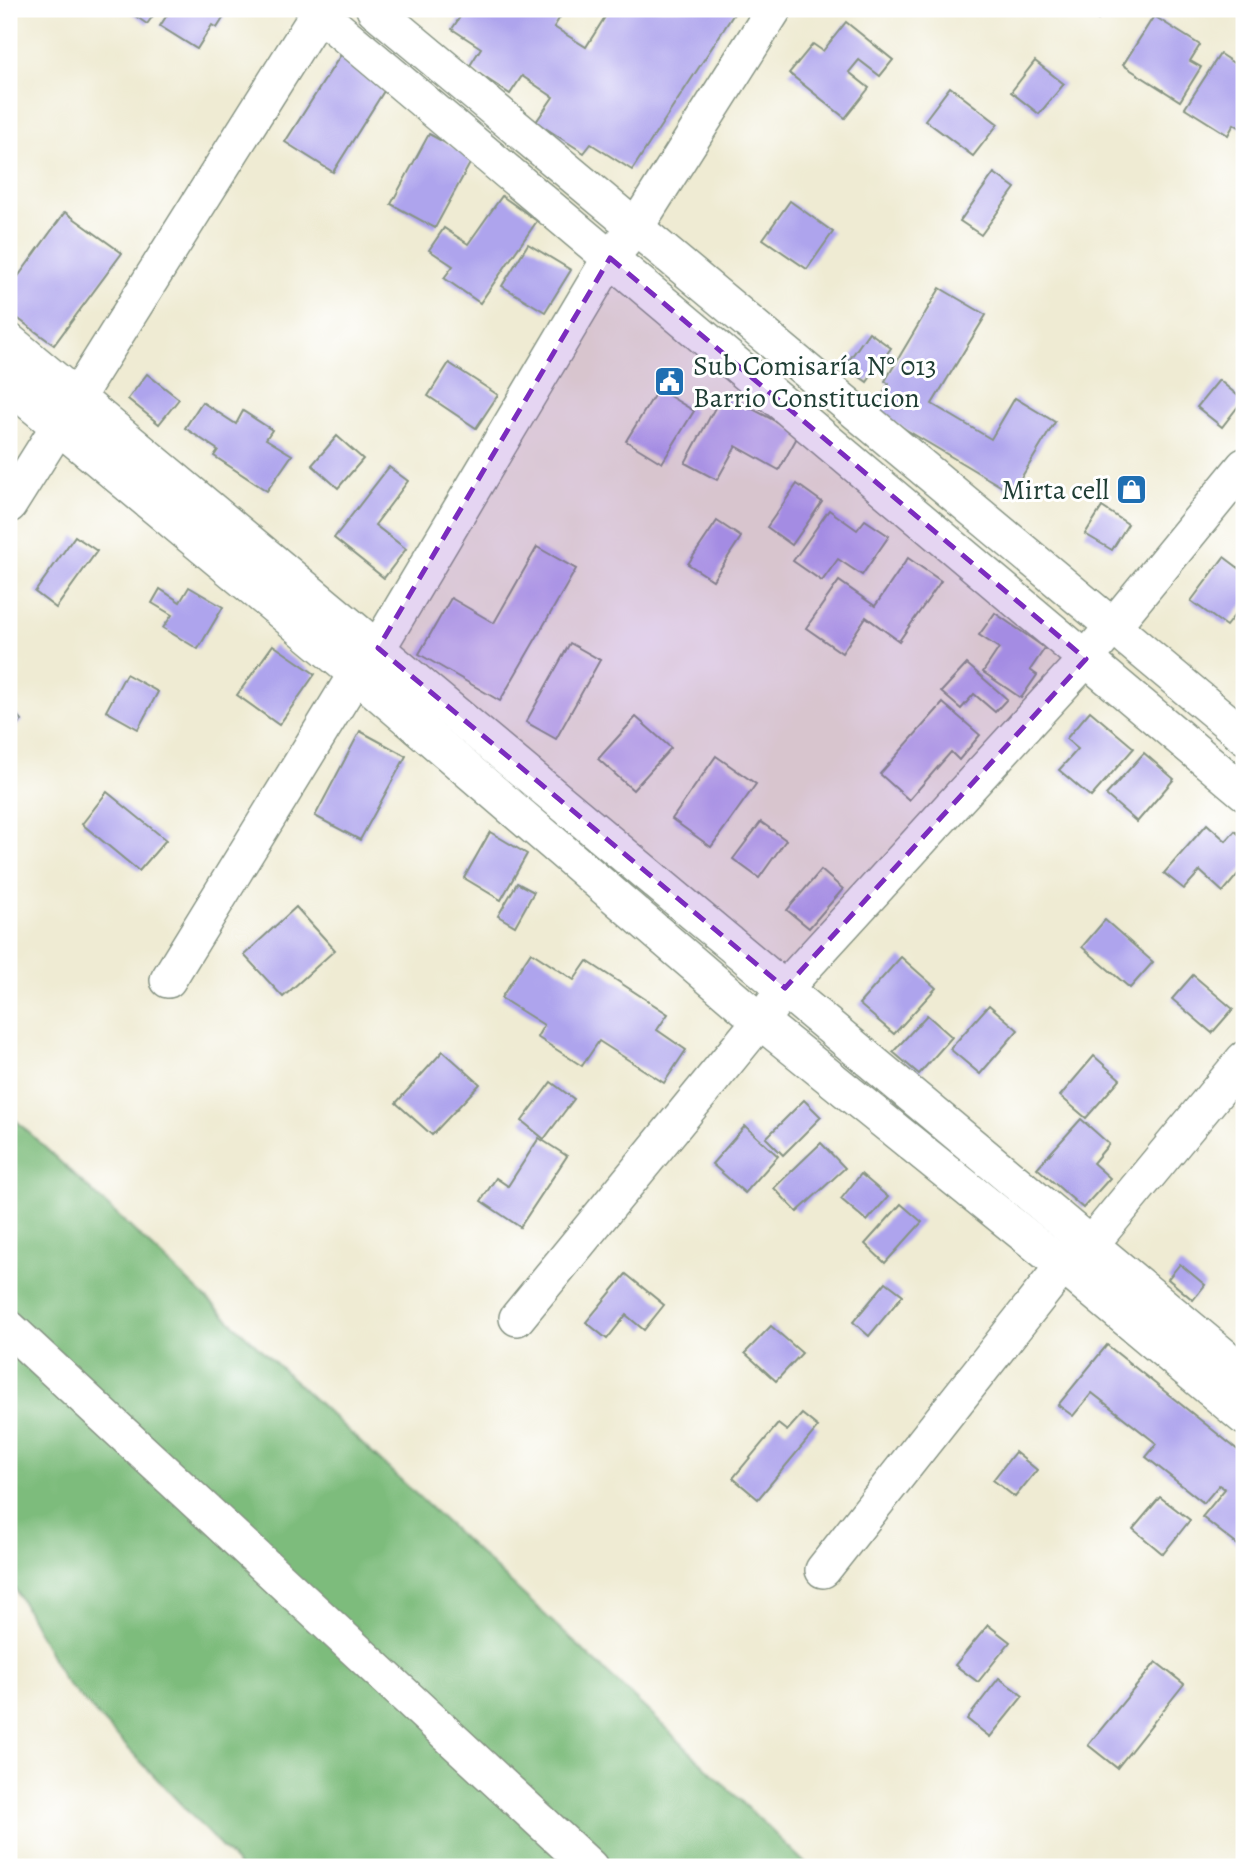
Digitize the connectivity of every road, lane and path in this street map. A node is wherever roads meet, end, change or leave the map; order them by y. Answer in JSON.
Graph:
{"nodes":[{"id":1,"x":374,"y":9,"type":"edge"},
{"id":2,"x":774,"y":9,"type":"edge"},
{"id":3,"x":317,"y":10,"type":"edge"},
{"id":4,"x":636,"y":227,"type":"junction"},
{"id":5,"x":610,"y":258,"type":"junction"},
{"id":6,"x":9,"y":341,"type":"edge"},
{"id":7,"x":9,"y":384,"type":"edge"},
{"id":8,"x":68,"y":411,"type":"junction"},
{"id":9,"x":1244,"y":466,"type":"edge"},
{"id":10,"x":9,"y":505,"type":"edge"},
{"id":11,"x":1113,"y":626,"type":"junction"},
{"id":12,"x":1086,"y":659,"type":"junction"},
{"id":13,"x":367,"y":661,"type":"junction"},
{"id":14,"x":1244,"y":736,"type":"edge"},
{"id":15,"x":1244,"y":792,"type":"edge"},
{"id":16,"x":168,"y":980,"type":"dead end"},
{"id":17,"x":785,"y":988,"type":"junction"},
{"id":18,"x":760,"y":1021,"type":"junction"},
{"id":19,"x":1244,"y":1059,"type":"edge"},
{"id":20,"x":1091,"y":1244,"type":"junction"},
{"id":21,"x":1063,"y":1266,"type":"junction"},
{"id":22,"x":517,"y":1318,"type":"dead end"},
{"id":23,"x":9,"y":1328,"type":"edge"},
{"id":24,"x":1244,"y":1373,"type":"edge"},
{"id":25,"x":1244,"y":1417,"type":"edge"},
{"id":26,"x":823,"y":1570,"type":"dead end"},
{"id":27,"x":590,"y":1867,"type":"edge"}],
"edges":[{"from":1,"to":4,"type":"street"},
{"from":2,"to":4,"type":"street"},
{"from":3,"to":5,"type":"street"},
{"from":3,"to":8,"type":"street"},
{"from":4,"to":5,"type":"street"},
{"from":4,"to":11,"type":"street"},
{"from":5,"to":12,"type":"street"},
{"from":5,"to":13,"type":"street"},
{"from":6,"to":8,"type":"street"},
{"from":7,"to":8,"type":"street"},
{"from":8,"to":10,"type":"street"},
{"from":8,"to":13,"type":"street"},
{"from":9,"to":11,"type":"street"},
{"from":11,"to":12,"type":"street"},
{"from":11,"to":14,"type":"street"},
{"from":12,"to":15,"type":"street"},
{"from":12,"to":17,"type":"street"},
{"from":13,"to":16,"type":"street"},
{"from":13,"to":17,"type":"street"},
{"from":13,"to":18,"type":"street"},
{"from":17,"to":18,"type":"street"},
{"from":17,"to":20,"type":"street"},
{"from":18,"to":21,"type":"street"},
{"from":18,"to":22,"type":"street"},
{"from":19,"to":20,"type":"street"},
{"from":20,"to":21,"type":"street"},
{"from":20,"to":24,"type":"street"},
{"from":21,"to":25,"type":"street"},
{"from":21,"to":26,"type":"street"},
{"from":23,"to":27,"type":"street"}]}
